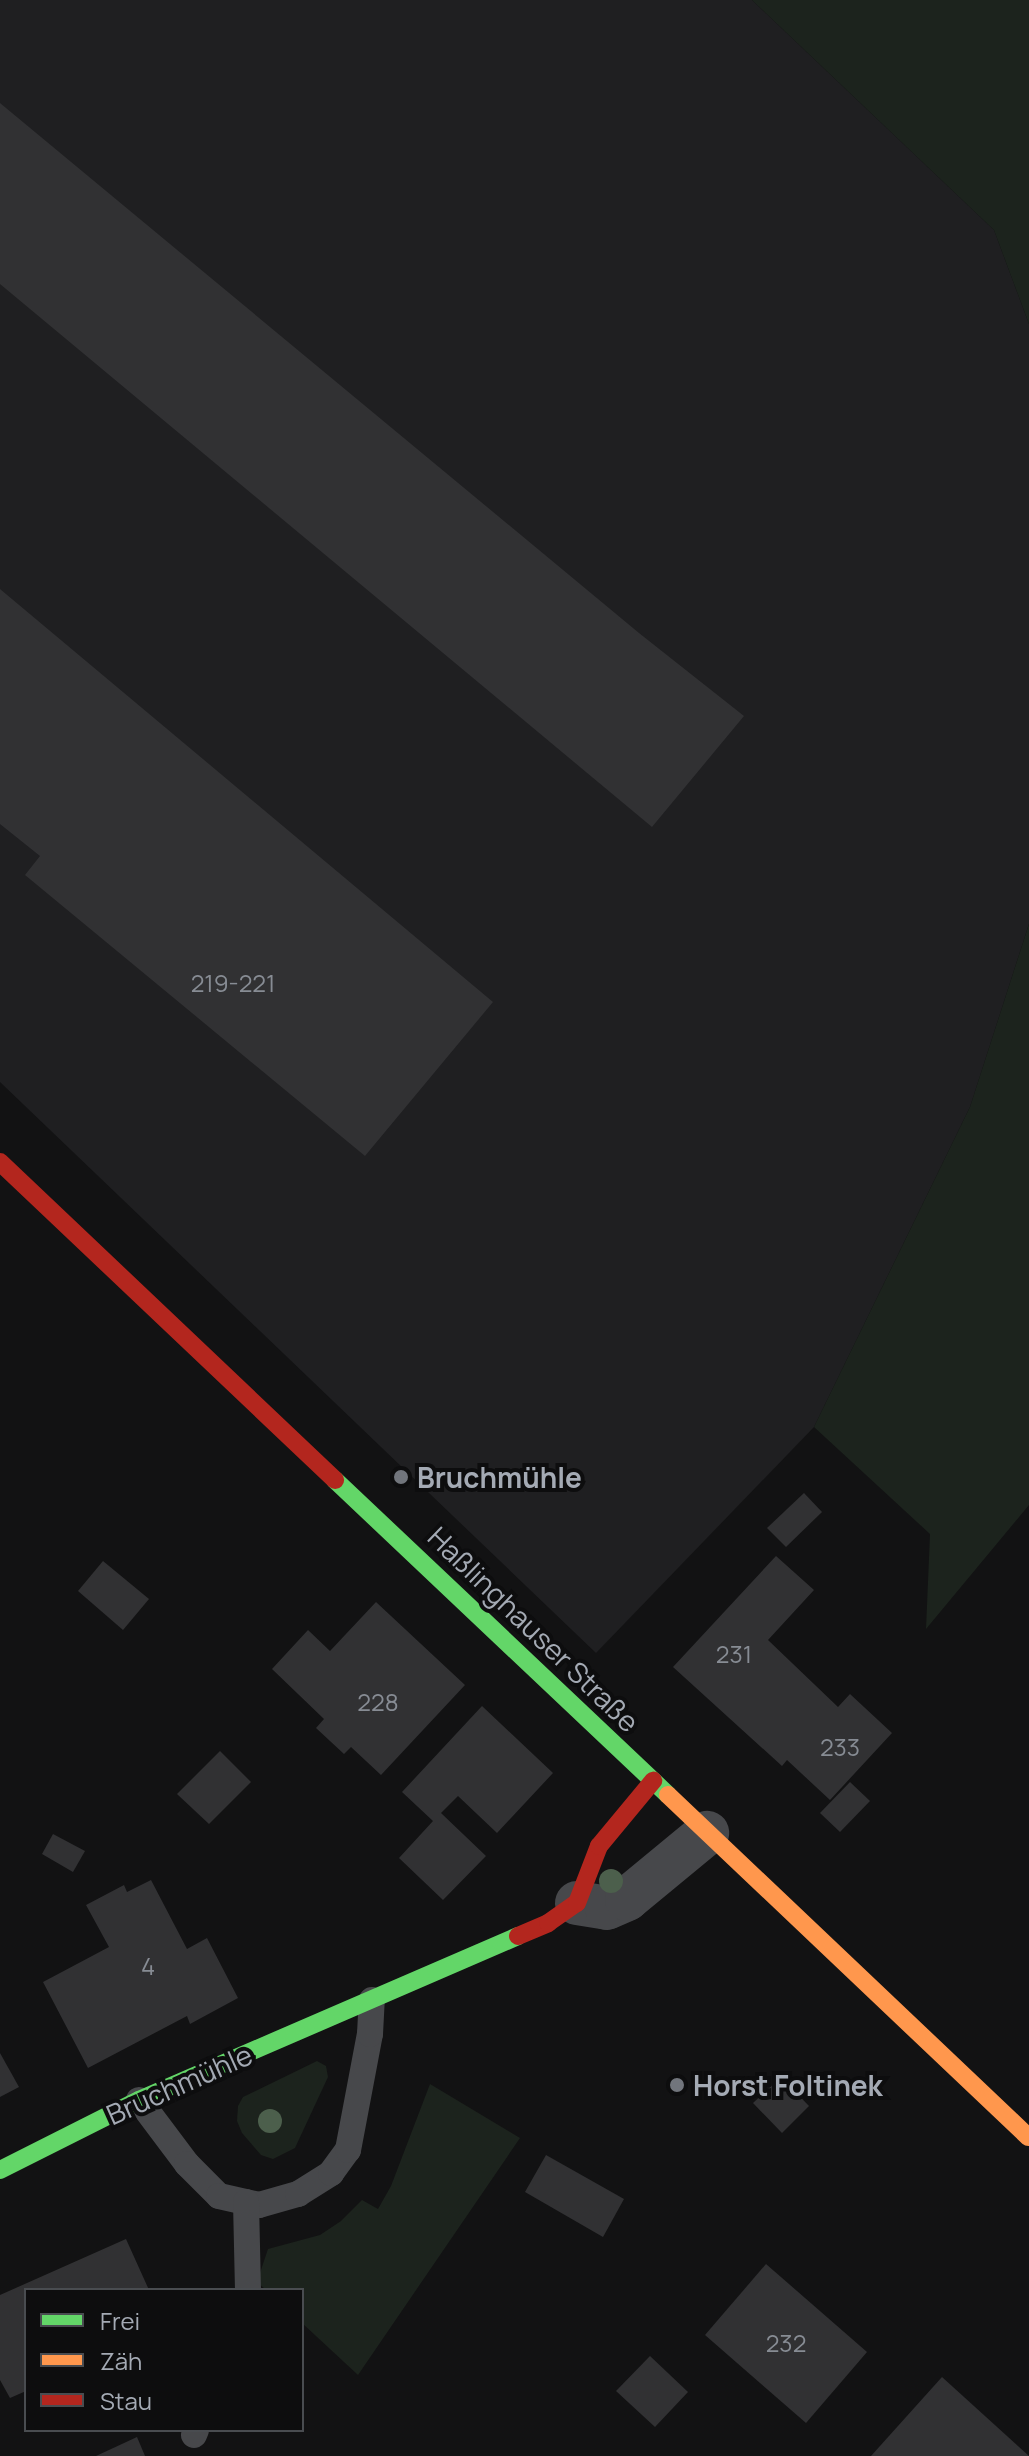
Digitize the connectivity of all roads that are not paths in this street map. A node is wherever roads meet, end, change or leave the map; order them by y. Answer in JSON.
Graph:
{"nodes":[{"id":1,"x":0,"y":1162,"type":"edge"},
{"id":2,"x":653,"y":1781,"type":"junction"},
{"id":3,"x":707,"y":1833,"type":"junction"},
{"id":4,"x":577,"y":1903,"type":"junction"},
{"id":5,"x":372,"y":2000,"type":"junction"},
{"id":6,"x":139,"y":2100,"type":"junction"},
{"id":7,"x":1029,"y":2137,"type":"edge"},
{"id":8,"x":0,"y":2170,"type":"edge"},
{"id":9,"x":246,"y":2202,"type":"junction"},
{"id":10,"x":248,"y":2288,"type":"edge"}],
"edges":[{"from":1,"to":2,"type":"main road","name":"Haßlinghauser Straße"},
{"from":2,"to":3,"type":"main road","name":"Haßlinghauser Straße"},
{"from":2,"to":4,"type":"main road"},
{"from":3,"to":4,"type":"street"},
{"from":3,"to":7,"type":"main road","name":"Haßlinghauser Straße"},
{"from":4,"to":5,"type":"main road","name":"Bruchmühle"},
{"from":5,"to":6,"type":"main road","name":"Bruchmühle"},
{"from":5,"to":9,"type":"lane"},
{"from":6,"to":8,"type":"main road","name":"Bruchmühle"},
{"from":6,"to":9,"type":"lane"},
{"from":9,"to":10,"type":"lane"}]}
